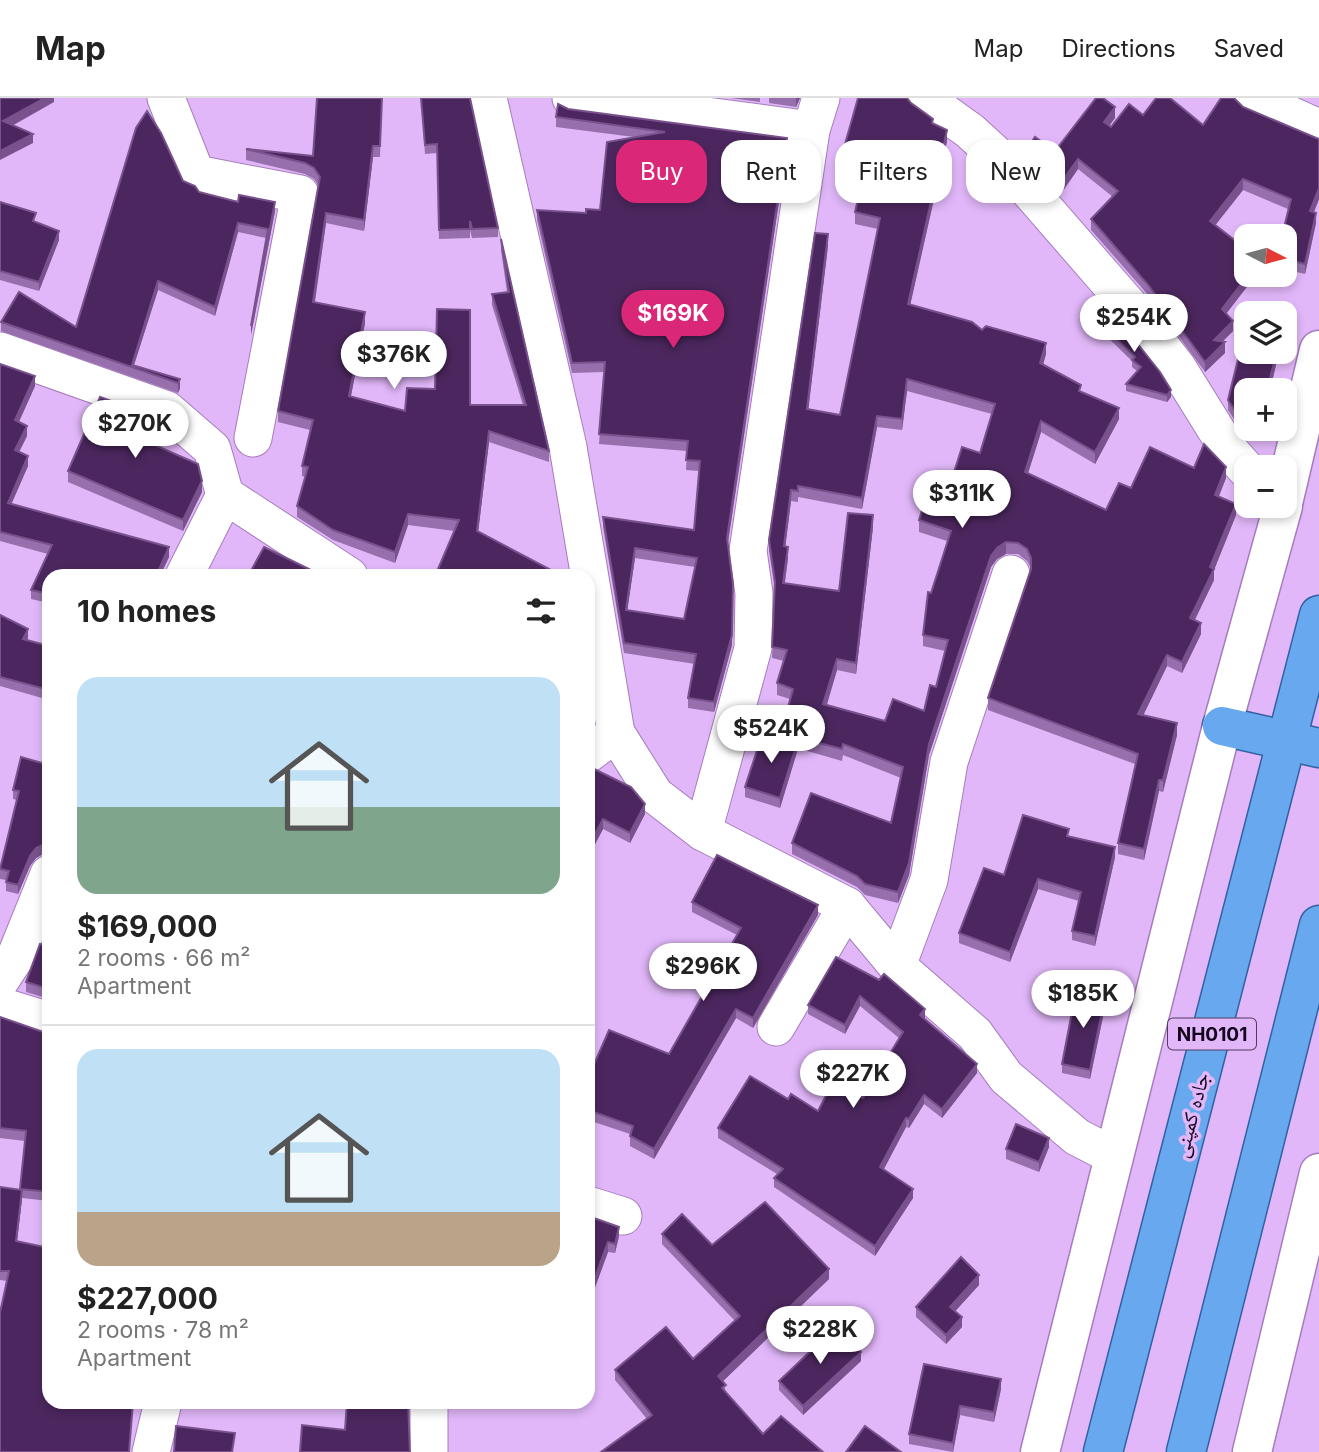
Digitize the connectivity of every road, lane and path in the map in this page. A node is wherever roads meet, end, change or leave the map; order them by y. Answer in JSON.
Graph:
{"nodes":[{"id":1,"x":166,"y":98,"type":"edge"},
{"id":2,"x":488,"y":98,"type":"edge"},
{"id":3,"x":571,"y":98,"type":"edge"},
{"id":4,"x":924,"y":98,"type":"edge"},
{"id":5,"x":1252,"y":98,"type":"edge"},
{"id":6,"x":816,"y":114,"type":"edge"},
{"id":7,"x":1319,"y":128,"type":"edge"},
{"id":8,"x":1319,"y":349,"type":"edge"},
{"id":9,"x":0,"y":351,"type":"edge"},
{"id":10,"x":254,"y":438,"type":"dead end"},
{"id":11,"x":1234,"y":455,"type":"edge"},
{"id":12,"x":1294,"y":455,"type":"edge"},
{"id":13,"x":225,"y":495,"type":"junction"},
{"id":14,"x":1278,"y":518,"type":"edge"},
{"id":15,"x":188,"y":569,"type":"edge"},
{"id":16,"x":338,"y":569,"type":"edge"},
{"id":17,"x":579,"y":569,"type":"edge"},
{"id":18,"x":1011,"y":574,"type":"dead end"},
{"id":19,"x":1319,"y":615,"type":"edge"},
{"id":20,"x":1222,"y":726,"type":"junction"},
{"id":21,"x":1304,"y":744,"type":"edge"},
{"id":22,"x":596,"y":747,"type":"edge"},
{"id":23,"x":703,"y":832,"type":"junction"},
{"id":24,"x":42,"y":891,"type":"edge"},
{"id":25,"x":847,"y":906,"type":"junction"},
{"id":26,"x":1319,"y":925,"type":"edge"},
{"id":27,"x":897,"y":966,"type":"junction"},
{"id":28,"x":0,"y":981,"type":"edge"},
{"id":29,"x":0,"y":1006,"type":"edge"},
{"id":30,"x":42,"y":1019,"type":"edge"},
{"id":31,"x":776,"y":1027,"type":"dead end"},
{"id":32,"x":1114,"y":1156,"type":"junction"},
{"id":33,"x":1319,"y":1173,"type":"edge"},
{"id":34,"x":595,"y":1207,"type":"edge"},
{"id":35,"x":622,"y":1216,"type":"dead end"},
{"id":36,"x":161,"y":1409,"type":"edge"},
{"id":37,"x":429,"y":1409,"type":"edge"},
{"id":38,"x":151,"y":1452,"type":"edge"},
{"id":39,"x":429,"y":1452,"type":"edge"},
{"id":40,"x":1040,"y":1452,"type":"edge"},
{"id":41,"x":1103,"y":1452,"type":"edge"},
{"id":42,"x":1186,"y":1452,"type":"edge"},
{"id":43,"x":1252,"y":1452,"type":"edge"}],
"edges":[{"from":1,"to":10,"type":"street"},
{"from":2,"to":17,"type":"street"},
{"from":3,"to":6,"type":"street"},
{"from":4,"to":11,"type":"street"},
{"from":5,"to":7,"type":"street"},
{"from":6,"to":23,"type":"street"},
{"from":8,"to":12,"type":"street"},
{"from":9,"to":13,"type":"street"},
{"from":13,"to":15,"type":"street"},
{"from":13,"to":16,"type":"street"},
{"from":14,"to":20,"type":"street"},
{"from":18,"to":27,"type":"street"},
{"from":19,"to":21,"type":"highway","name":"جاده کمپنی","number":"NH0101"},
{"from":20,"to":21,"type":"highway"},
{"from":20,"to":32,"type":"street"},
{"from":21,"to":41,"type":"highway","name":"جاده کمپنی","number":"NH0101"},
{"from":22,"to":23,"type":"street"},
{"from":23,"to":25,"type":"street"},
{"from":24,"to":28,"type":"street"},
{"from":25,"to":27,"type":"street"},
{"from":25,"to":31,"type":"street"},
{"from":26,"to":42,"type":"highway","number":"NH0101"},
{"from":27,"to":32,"type":"street"},
{"from":29,"to":30,"type":"street"},
{"from":32,"to":40,"type":"street"},
{"from":33,"to":43,"type":"street"},
{"from":34,"to":35,"type":"street"},
{"from":36,"to":38,"type":"street"},
{"from":37,"to":39,"type":"street"}]}
